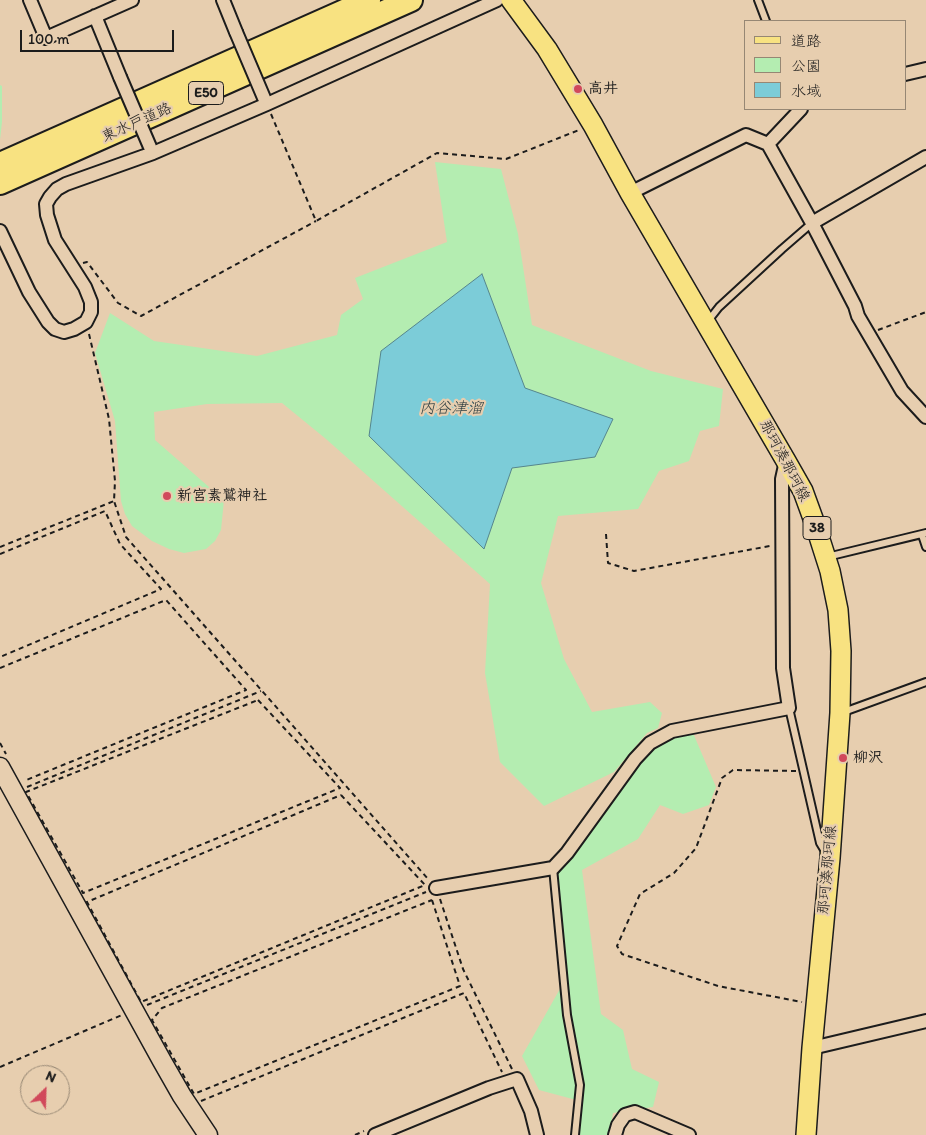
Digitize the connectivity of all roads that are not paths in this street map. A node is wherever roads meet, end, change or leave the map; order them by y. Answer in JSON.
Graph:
{"nodes":[{"id":1,"x":30,"y":0,"type":"edge"},
{"id":2,"x":132,"y":0,"type":"edge"},
{"id":3,"x":224,"y":0,"type":"edge"},
{"id":4,"x":369,"y":0,"type":"edge"},
{"id":5,"x":411,"y":0,"type":"edge"},
{"id":6,"x":497,"y":0,"type":"edge"},
{"id":7,"x":511,"y":0,"type":"edge"},
{"id":8,"x":758,"y":0,"type":"edge"},
{"id":9,"x":95,"y":16,"type":"junction"},
{"id":10,"x":766,"y":20,"type":"edge"},
{"id":11,"x":926,"y":69,"type":"edge"},
{"id":12,"x":906,"y":74,"type":"edge"},
{"id":13,"x":265,"y":101,"type":"junction"},
{"id":14,"x":800,"y":110,"type":"edge"},
{"id":15,"x":768,"y":144,"type":"junction"},
{"id":16,"x":152,"y":150,"type":"junction"},
{"id":17,"x":926,"y":157,"type":"edge"},
{"id":18,"x":0,"y":164,"type":"edge"},
{"id":19,"x":0,"y":183,"type":"edge"},
{"id":20,"x":630,"y":193,"type":"junction"},
{"id":21,"x":812,"y":223,"type":"junction"},
{"id":22,"x":0,"y":231,"type":"edge"},
{"id":23,"x":706,"y":323,"type":"junction"},
{"id":24,"x":926,"y":417,"type":"edge"},
{"id":25,"x":786,"y":461,"type":"junction"},
{"id":26,"x":924,"y":534,"type":"edge"},
{"id":27,"x":926,"y":547,"type":"edge"},
{"id":28,"x":826,"y":558,"type":"junction"},
{"id":29,"x":926,"y":682,"type":"edge"},
{"id":30,"x":789,"y":708,"type":"junction"},
{"id":31,"x":840,"y":713,"type":"junction"},
{"id":32,"x":4,"y":763,"type":"edge"},
{"id":33,"x":830,"y":858,"type":"junction"},
{"id":34,"x":553,"y":868,"type":"junction"},
{"id":35,"x":436,"y":888,"type":"road end"},
{"id":36,"x":926,"y":1021,"type":"edge"},
{"id":37,"x":812,"y":1048,"type":"junction"},
{"id":38,"x":370,"y":1133,"type":"edge"},
{"id":39,"x":208,"y":1135,"type":"edge"},
{"id":40,"x":537,"y":1135,"type":"edge"},
{"id":41,"x":575,"y":1135,"type":"edge"},
{"id":42,"x":615,"y":1135,"type":"edge"},
{"id":43,"x":689,"y":1135,"type":"edge"},
{"id":44,"x":806,"y":1135,"type":"edge"}],
"edges":[{"from":1,"to":9,"type":"street"},
{"from":2,"to":9,"type":"street"},
{"from":3,"to":13,"type":"street","bridge":true},
{"from":4,"to":18,"type":"highway","name":"東水戸道路","number":"E50"},
{"from":5,"to":19,"type":"highway","name":"東水戸道路","number":"E50"},
{"from":6,"to":13,"type":"street"},
{"from":7,"to":20,"type":"main road","name":"那珂湊那珂線","number":"38"},
{"from":8,"to":10,"type":"lane"},
{"from":9,"to":16,"type":"street","bridge":true},
{"from":11,"to":12,"type":"street"},
{"from":13,"to":16,"type":"street"},
{"from":14,"to":15,"type":"street"},
{"from":15,"to":20,"type":"street"},
{"from":15,"to":21,"type":"street"},
{"from":16,"to":22,"type":"street"},
{"from":17,"to":21,"type":"street"},
{"from":20,"to":23,"type":"main road","name":"那珂湊那珂線","number":"38"},
{"from":21,"to":23,"type":"lane"},
{"from":21,"to":24,"type":"street"},
{"from":23,"to":25,"type":"main road","name":"那珂湊那珂線","number":"38"},
{"from":25,"to":28,"type":"main road","name":"那珂湊那珂線","number":"38"},
{"from":25,"to":30,"type":"street"},
{"from":26,"to":27,"type":"lane"},
{"from":26,"to":28,"type":"lane"},
{"from":28,"to":31,"type":"main road","name":"那珂湊那珂線","number":"38"},
{"from":29,"to":31,"type":"lane"},
{"from":30,"to":33,"type":"lane"},
{"from":30,"to":34,"type":"street"},
{"from":31,"to":33,"type":"main road","name":"那珂湊那珂線","number":"38"},
{"from":32,"to":39,"type":"street"},
{"from":33,"to":37,"type":"main road","name":"那珂湊那珂線","number":"38"},
{"from":34,"to":35,"type":"street"},
{"from":34,"to":41,"type":"lane"},
{"from":36,"to":37,"type":"street"},
{"from":37,"to":44,"type":"main road","name":"那珂湊那珂線","number":"38"},
{"from":38,"to":40,"type":"street"},
{"from":42,"to":43,"type":"street"}]}
